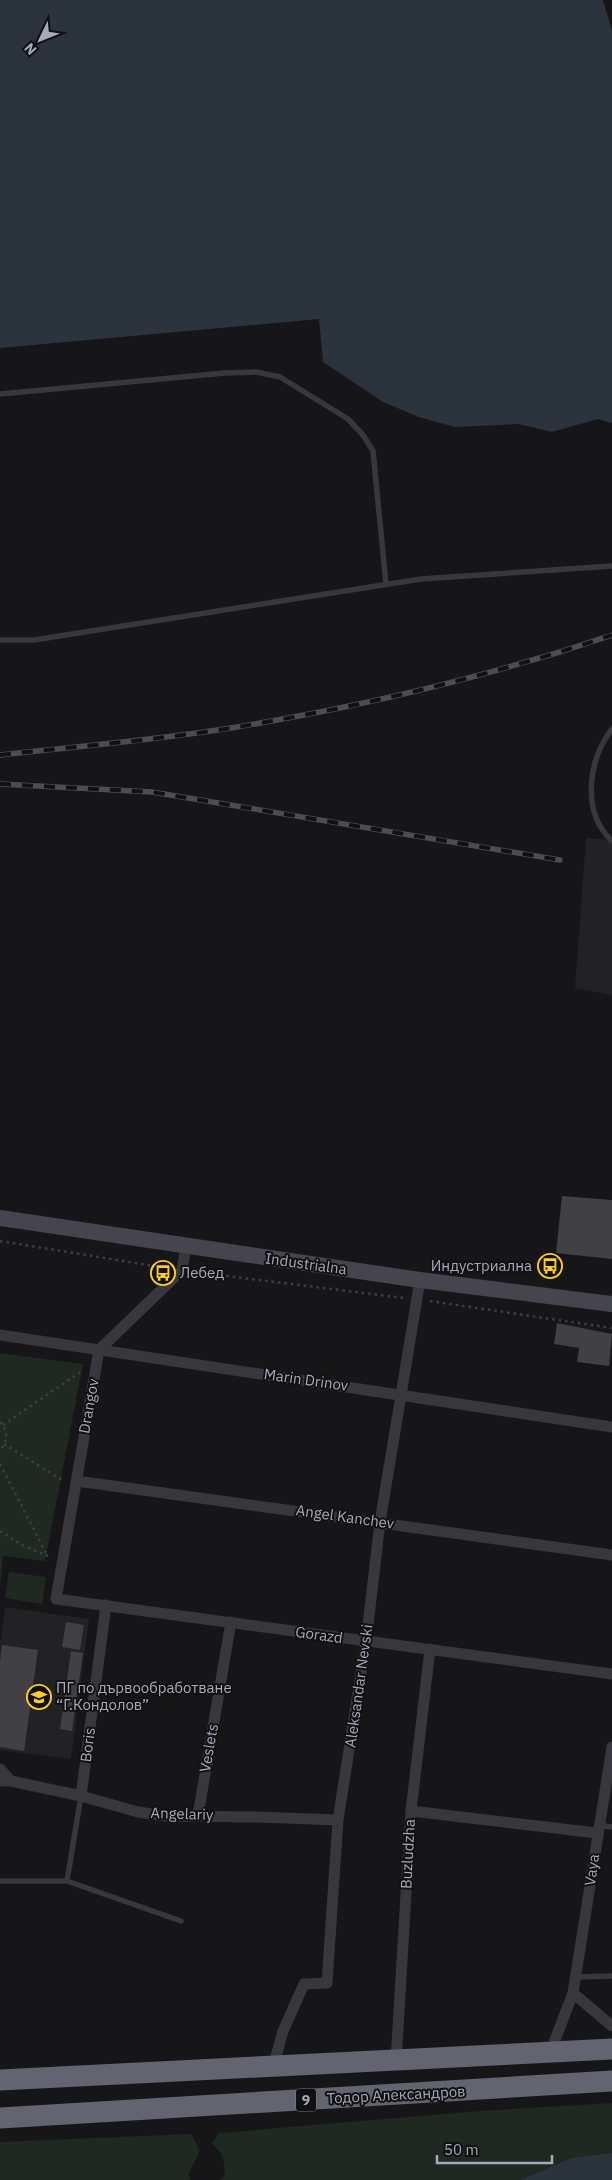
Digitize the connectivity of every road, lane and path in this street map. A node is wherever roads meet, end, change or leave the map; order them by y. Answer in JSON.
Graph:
{"nodes":[{"id":1,"x":0,"y":394,"type":"edge"},
{"id":2,"x":612,"y":566,"type":"edge"},
{"id":3,"x":386,"y":584,"type":"junction"},
{"id":4,"x":0,"y":640,"type":"edge"},
{"id":5,"x":612,"y":729,"type":"edge"},
{"id":6,"x":612,"y":841,"type":"edge"},
{"id":7,"x":0,"y":1218,"type":"edge"},
{"id":8,"x":0,"y":1241,"type":"edge"},
{"id":9,"x":186,"y":1247,"type":"junction"},
{"id":10,"x":182,"y":1270,"type":"junction"},
{"id":11,"x":420,"y":1280,"type":"junction"},
{"id":12,"x":416,"y":1299,"type":"junction"},
{"id":13,"x":612,"y":1304,"type":"edge"},
{"id":14,"x":612,"y":1328,"type":"edge"},
{"id":15,"x":0,"y":1336,"type":"edge"},
{"id":16,"x":98,"y":1356,"type":"junction"},
{"id":17,"x":400,"y":1394,"type":"junction"},
{"id":18,"x":0,"y":1422,"type":"edge"},
{"id":19,"x":3,"y":1425,"type":"junction"},
{"id":20,"x":612,"y":1427,"type":"edge"},
{"id":21,"x":4,"y":1444,"type":"junction"},
{"id":22,"x":0,"y":1450,"type":"edge"},
{"id":23,"x":0,"y":1464,"type":"edge"},
{"id":24,"x":76,"y":1484,"type":"junction"},
{"id":25,"x":380,"y":1522,"type":"junction"},
{"id":26,"x":0,"y":1531,"type":"edge"},
{"id":27,"x":47,"y":1555,"type":"junction"},
{"id":28,"x":612,"y":1555,"type":"edge"},
{"id":29,"x":63,"y":1562,"type":"junction"},
{"id":30,"x":56,"y":1599,"type":"joint"},
{"id":31,"x":106,"y":1605,"type":"junction"},
{"id":32,"x":231,"y":1622,"type":"junction"},
{"id":33,"x":366,"y":1642,"type":"junction"},
{"id":34,"x":430,"y":1649,"type":"junction"},
{"id":35,"x":612,"y":1674,"type":"edge"},
{"id":36,"x":612,"y":1747,"type":"edge"},
{"id":37,"x":0,"y":1769,"type":"edge"},
{"id":38,"x":5,"y":1781,"type":"edge"},
{"id":39,"x":81,"y":1796,"type":"junction"},
{"id":40,"x":411,"y":1811,"type":"junction"},
{"id":41,"x":198,"y":1815,"type":"junction"},
{"id":42,"x":338,"y":1820,"type":"junction"},
{"id":43,"x":612,"y":1827,"type":"edge"},
{"id":44,"x":598,"y":1829,"type":"junction"},
{"id":45,"x":0,"y":1881,"type":"edge"},
{"id":46,"x":67,"y":1881,"type":"junction"},
{"id":47,"x":181,"y":1921,"type":"dead end"},
{"id":48,"x":612,"y":1976,"type":"edge"},
{"id":49,"x":576,"y":1977,"type":"junction"},
{"id":50,"x":573,"y":1993,"type":"junction"},
{"id":51,"x":612,"y":2026,"type":"edge"},
{"id":52,"x":612,"y":2049,"type":"edge"},
{"id":53,"x":550,"y":2053,"type":"junction"},
{"id":54,"x":396,"y":2061,"type":"junction"},
{"id":55,"x":273,"y":2067,"type":"junction"},
{"id":56,"x":0,"y":2080,"type":"edge"},
{"id":57,"x":612,"y":2081,"type":"edge"},
{"id":58,"x":0,"y":2118,"type":"edge"}],
"edges":[{"from":1,"to":3,"type":"lane"},
{"from":2,"to":3,"type":"lane"},
{"from":3,"to":4,"type":"lane"},
{"from":5,"to":6,"type":"lane"},
{"from":7,"to":9,"type":"main road","name":"Industrialna"},
{"from":8,"to":10,"type":"path"},
{"from":9,"to":10,"type":"street"},
{"from":9,"to":11,"type":"main road","name":"Industrialna"},
{"from":10,"to":12,"type":"path"},
{"from":10,"to":16,"type":"street"},
{"from":11,"to":12,"type":"street","name":"Aleksandar Nevski"},
{"from":11,"to":13,"type":"main road","name":"Industrialna"},
{"from":12,"to":14,"type":"path"},
{"from":12,"to":17,"type":"street","name":"Aleksandar Nevski"},
{"from":15,"to":16,"type":"street","name":"Marin Drinov"},
{"from":16,"to":17,"type":"street","name":"Marin Drinov"},
{"from":16,"to":19,"type":"path"},
{"from":16,"to":24,"type":"street","name":"Drangov"},
{"from":17,"to":20,"type":"street","name":"Marin Drinov"},
{"from":17,"to":25,"type":"street","name":"Aleksandar Nevski"},
{"from":18,"to":19,"type":"path"},
{"from":19,"to":21,"type":"path"},
{"from":21,"to":22,"type":"path"},
{"from":21,"to":24,"type":"path"},
{"from":23,"to":27,"type":"path"},
{"from":24,"to":25,"type":"street","name":"Angel Kanchev"},
{"from":24,"to":29,"type":"street","name":"Drangov"},
{"from":25,"to":28,"type":"street","name":"Angel Kanchev"},
{"from":25,"to":33,"type":"street","name":"Aleksandar Nevski"},
{"from":26,"to":27,"type":"path"},
{"from":27,"to":29,"type":"path"},
{"from":29,"to":30,"type":"street","name":"Drangov"},
{"from":30,"to":31,"type":"street","name":"Gorazd"},
{"from":31,"to":32,"type":"street","name":"Gorazd"},
{"from":31,"to":39,"type":"street","name":"Boris"},
{"from":32,"to":33,"type":"street","name":"Gorazd"},
{"from":32,"to":41,"type":"street","name":"Veslets"},
{"from":33,"to":34,"type":"street","name":"Gorazd"},
{"from":33,"to":42,"type":"street","name":"Aleksandar Nevski"},
{"from":34,"to":35,"type":"street","name":"Gorazd"},
{"from":34,"to":40,"type":"street","name":"Buzludzha"},
{"from":36,"to":44,"type":"street","name":"Vaya"},
{"from":37,"to":38,"type":"street"},
{"from":38,"to":39,"type":"street","name":"Angelariy"},
{"from":39,"to":41,"type":"street","name":"Angelariy"},
{"from":39,"to":46,"type":"lane"},
{"from":40,"to":44,"type":"street"},
{"from":40,"to":54,"type":"street","name":"Buzludzha"},
{"from":41,"to":42,"type":"street","name":"Angelariy"},
{"from":42,"to":55,"type":"street","name":"Aleksandar Nevski"},
{"from":43,"to":44,"type":"lane"},
{"from":44,"to":49,"type":"street","name":"Vaya"},
{"from":45,"to":46,"type":"lane"},
{"from":46,"to":47,"type":"lane"},
{"from":48,"to":49,"type":"lane"},
{"from":49,"to":50,"type":"street","name":"Vaya"},
{"from":50,"to":51,"type":"street"},
{"from":50,"to":53,"type":"street","name":"Vaya"},
{"from":52,"to":53,"type":"highway"},
{"from":53,"to":54,"type":"highway"},
{"from":54,"to":55,"type":"highway"},
{"from":55,"to":56,"type":"highway"},
{"from":57,"to":58,"type":"highway","name":"Тодор Александров","number":"9"}]}
